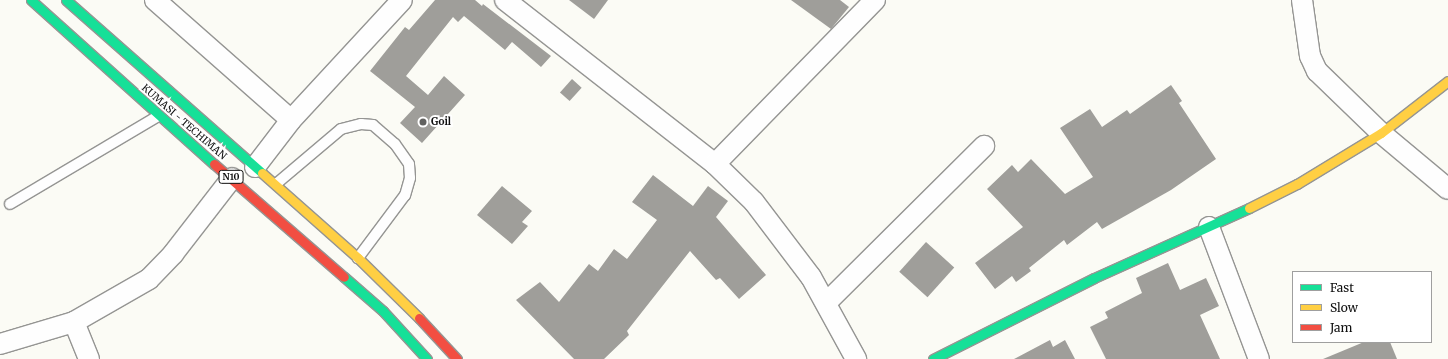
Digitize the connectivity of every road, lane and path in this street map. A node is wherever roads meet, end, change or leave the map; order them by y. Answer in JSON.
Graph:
{"nodes":[{"id":1,"x":31,"y":0,"type":"edge"},
{"id":2,"x":66,"y":0,"type":"edge"},
{"id":3,"x":155,"y":0,"type":"edge"},
{"id":4,"x":402,"y":0,"type":"edge"},
{"id":5,"x":505,"y":0,"type":"edge"},
{"id":6,"x":875,"y":0,"type":"edge"},
{"id":7,"x":1302,"y":0,"type":"edge"},
{"id":8,"x":1448,"y":81,"type":"edge"},
{"id":9,"x":158,"y":116,"type":"junction"},
{"id":10,"x":291,"y":120,"type":"junction"},
{"id":11,"x":1382,"y":133,"type":"junction"},
{"id":12,"x":984,"y":146,"type":"dead end"},
{"id":13,"x":715,"y":164,"type":"junction"},
{"id":14,"x":254,"y":167,"type":"junction"},
{"id":15,"x":232,"y":178,"type":"junction"},
{"id":16,"x":276,"y":184,"type":"junction"},
{"id":17,"x":1448,"y":189,"type":"edge"},
{"id":18,"x":10,"y":204,"type":"dead end"},
{"id":19,"x":1210,"y":227,"type":"junction"},
{"id":20,"x":358,"y":258,"type":"junction"},
{"id":21,"x":826,"y":303,"type":"junction"},
{"id":22,"x":74,"y":322,"type":"junction"},
{"id":23,"x":0,"y":344,"type":"edge"},
{"id":24,"x":89,"y":359,"type":"edge"},
{"id":25,"x":427,"y":359,"type":"edge"},
{"id":26,"x":457,"y":359,"type":"edge"},
{"id":27,"x":856,"y":359,"type":"edge"},
{"id":28,"x":933,"y":359,"type":"edge"},
{"id":29,"x":1259,"y":359,"type":"edge"}],
"edges":[{"from":1,"to":9,"type":"main road","name":"KUMASI - TECHIMAN","number":"N10"},
{"from":2,"to":14,"type":"main road","number":"N10"},
{"from":3,"to":10,"type":"street"},
{"from":4,"to":10,"type":"street"},
{"from":5,"to":13,"type":"street"},
{"from":6,"to":13,"type":"street"},
{"from":7,"to":11,"type":"street"},
{"from":8,"to":11,"type":"main road"},
{"from":9,"to":15,"type":"main road","name":"KUMASI - TECHIMAN","number":"N10"},
{"from":9,"to":18,"type":"lane"},
{"from":10,"to":14,"type":"street"},
{"from":11,"to":17,"type":"street"},
{"from":11,"to":19,"type":"main road"},
{"from":12,"to":21,"type":"street"},
{"from":13,"to":21,"type":"street"},
{"from":14,"to":16,"type":"main road","number":"N10"},
{"from":15,"to":22,"type":"street"},
{"from":15,"to":25,"type":"main road","name":"KUMASI - TECHIMAN","number":"N10"},
{"from":16,"to":20,"type":"main road","number":"N10"},
{"from":16,"to":20,"type":"lane"},
{"from":19,"to":28,"type":"main road"},
{"from":19,"to":29,"type":"street"},
{"from":20,"to":26,"type":"main road","number":"N10"},
{"from":21,"to":27,"type":"street"},
{"from":22,"to":23,"type":"street"},
{"from":22,"to":24,"type":"street"}]}
